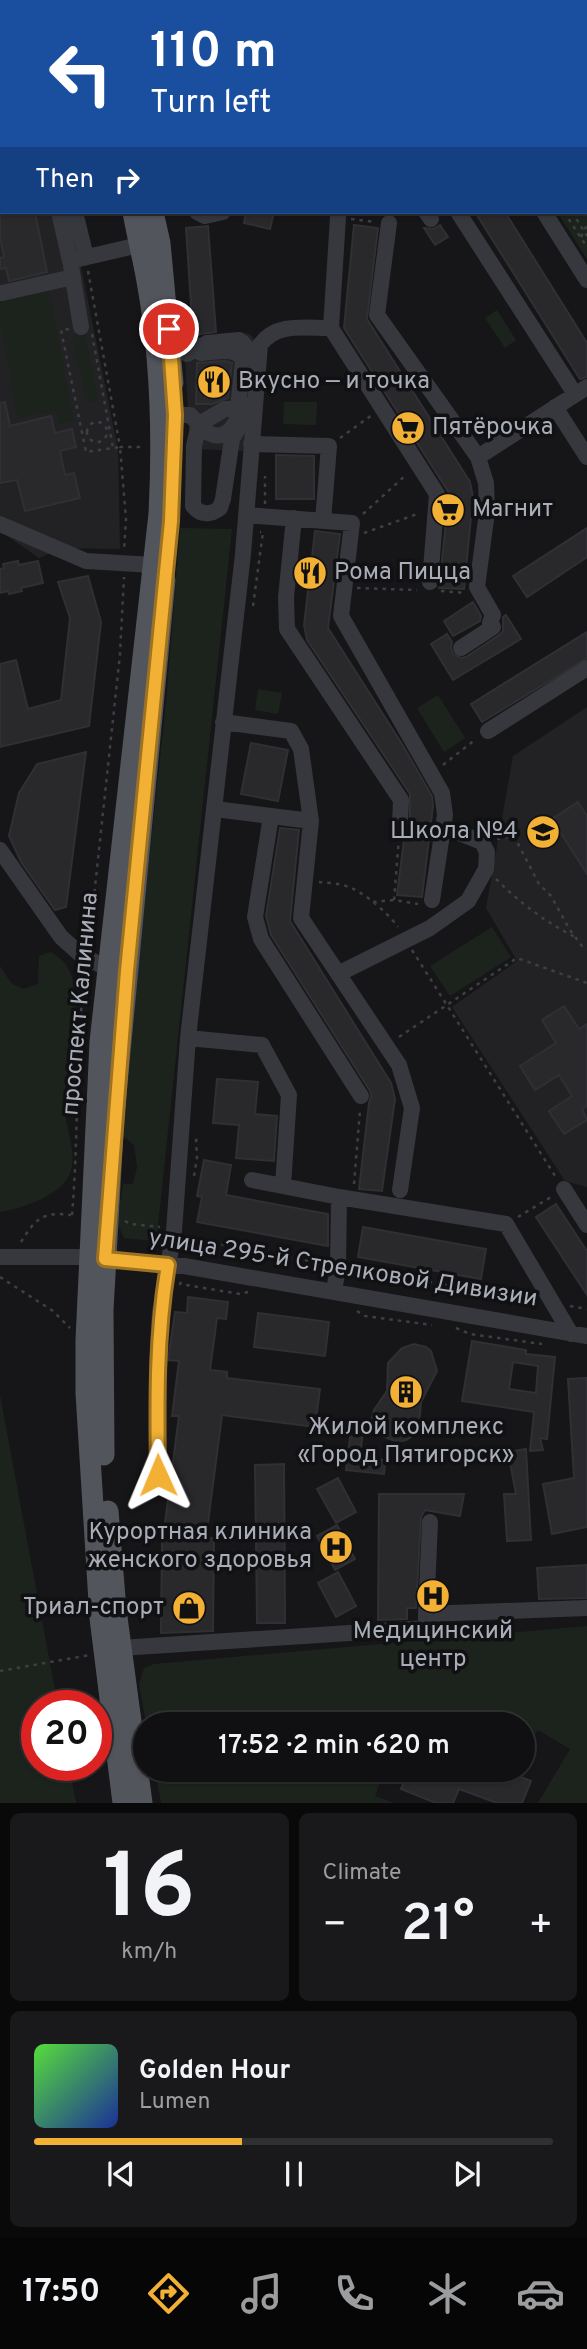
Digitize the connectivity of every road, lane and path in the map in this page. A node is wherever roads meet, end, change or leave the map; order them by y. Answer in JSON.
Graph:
{"nodes":[{"id":1,"x":60,"y":214,"type":"edge"},
{"id":2,"x":75,"y":214,"type":"edge"},
{"id":3,"x":133,"y":214,"type":"edge"},
{"id":4,"x":153,"y":214,"type":"edge"},
{"id":5,"x":459,"y":214,"type":"edge"},
{"id":6,"x":545,"y":214,"type":"edge"},
{"id":7,"x":565,"y":214,"type":"edge"},
{"id":8,"x":573,"y":214,"type":"edge"},
{"id":9,"x":338,"y":217,"type":"joint"},
{"id":10,"x":389,"y":223,"type":"joint"},
{"id":11,"x":587,"y":225,"type":"edge"},
{"id":12,"x":584,"y":231,"type":"junction"},
{"id":13,"x":587,"y":236,"type":"edge"},
{"id":14,"x":580,"y":237,"type":"junction"},
{"id":15,"x":139,"y":245,"type":"junction"},
{"id":16,"x":587,"y":247,"type":"edge"},
{"id":17,"x":76,"y":265,"type":"junction"},
{"id":18,"x":584,"y":271,"type":"edge"},
{"id":19,"x":2,"y":293,"type":"dead end"},
{"id":20,"x":86,"y":326,"type":"joint"},
{"id":21,"x":331,"y":328,"type":"junction"},
{"id":22,"x":61,"y":330,"type":"dead end"},
{"id":23,"x":179,"y":354,"type":"junction"},
{"id":24,"x":581,"y":391,"type":"edge"},
{"id":25,"x":555,"y":407,"type":"junction"},
{"id":26,"x":238,"y":408,"type":"junction"},
{"id":27,"x":382,"y":408,"type":"junction"},
{"id":28,"x":175,"y":415,"type":"junction"},
{"id":29,"x":199,"y":424,"type":"junction"},
{"id":30,"x":108,"y":432,"type":"junction"},
{"id":31,"x":86,"y":435,"type":"junction"},
{"id":32,"x":98,"y":442,"type":"junction"},
{"id":33,"x":258,"y":444,"type":"junction"},
{"id":34,"x":329,"y":446,"type":"junction"},
{"id":35,"x":120,"y":447,"type":"junction"},
{"id":36,"x":150,"y":447,"type":"dead end"},
{"id":37,"x":113,"y":448,"type":"junction"},
{"id":38,"x":99,"y":450,"type":"junction"},
{"id":39,"x":478,"y":457,"type":"junction"},
{"id":40,"x":587,"y":457,"type":"edge"},
{"id":41,"x":418,"y":464,"type":"junction"},
{"id":42,"x":436,"y":508,"type":"junction"},
{"id":43,"x":246,"y":515,"type":"junction"},
{"id":44,"x":294,"y":518,"type":"junction"},
{"id":45,"x":323,"y":521,"type":"junction"},
{"id":46,"x":0,"y":524,"type":"edge"},
{"id":47,"x":264,"y":524,"type":"junction"},
{"id":48,"x":351,"y":530,"type":"junction"},
{"id":49,"x":124,"y":563,"type":"junction"},
{"id":50,"x":153,"y":565,"type":"junction"},
{"id":51,"x":344,"y":588,"type":"junction"},
{"id":52,"x":429,"y":588,"type":"junction"},
{"id":53,"x":480,"y":594,"type":"junction"},
{"id":54,"x":461,"y":648,"type":"dead end"},
{"id":55,"x":587,"y":668,"type":"edge"},
{"id":56,"x":223,"y":722,"type":"junction"},
{"id":57,"x":488,"y":731,"type":"joint"},
{"id":58,"x":431,"y":773,"type":"junction"},
{"id":59,"x":215,"y":809,"type":"junction"},
{"id":60,"x":271,"y":816,"type":"junction"},
{"id":61,"x":311,"y":821,"type":"junction"},
{"id":62,"x":400,"y":823,"type":"joint"},
{"id":63,"x":444,"y":827,"type":"junction"},
{"id":64,"x":482,"y":842,"type":"junction"},
{"id":65,"x":0,"y":850,"type":"edge"},
{"id":66,"x":486,"y":869,"type":"junction"},
{"id":67,"x":305,"y":882,"type":"junction"},
{"id":68,"x":394,"y":900,"type":"junction"},
{"id":69,"x":432,"y":900,"type":"joint"},
{"id":70,"x":373,"y":902,"type":"junction"},
{"id":71,"x":578,"y":938,"type":"junction"},
{"id":72,"x":406,"y":939,"type":"junction"},
{"id":73,"x":587,"y":949,"type":"edge"},
{"id":74,"x":87,"y":957,"type":"junction"},
{"id":75,"x":108,"y":969,"type":"junction"},
{"id":76,"x":338,"y":974,"type":"junction"},
{"id":77,"x":587,"y":983,"type":"edge"},
{"id":78,"x":446,"y":1005,"type":"junction"},
{"id":79,"x":188,"y":1038,"type":"junction"},
{"id":80,"x":110,"y":1043,"type":"junction"},
{"id":81,"x":385,"y":1045,"type":"junction"},
{"id":82,"x":361,"y":1096,"type":"joint"},
{"id":83,"x":252,"y":1180,"type":"dead end"},
{"id":84,"x":283,"y":1186,"type":"junction"},
{"id":85,"x":354,"y":1187,"type":"dead end"},
{"id":86,"x":564,"y":1189,"type":"junction"},
{"id":87,"x":400,"y":1191,"type":"dead end"},
{"id":88,"x":339,"y":1197,"type":"junction"},
{"id":89,"x":90,"y":1216,"type":"junction"},
{"id":90,"x":506,"y":1224,"type":"junction"},
{"id":91,"x":587,"y":1225,"type":"edge"},
{"id":92,"x":174,"y":1231,"type":"junction"},
{"id":93,"x":0,"y":1257,"type":"edge"},
{"id":94,"x":17,"y":1257,"type":"junction"},
{"id":95,"x":97,"y":1258,"type":"junction"},
{"id":96,"x":168,"y":1265,"type":"junction"},
{"id":97,"x":338,"y":1266,"type":"junction"},
{"id":98,"x":0,"y":1277,"type":"edge"},
{"id":99,"x":334,"y":1292,"type":"junction"},
{"id":100,"x":554,"y":1303,"type":"junction"},
{"id":101,"x":587,"y":1309,"type":"edge"},
{"id":102,"x":73,"y":1331,"type":"dead end"},
{"id":103,"x":579,"y":1335,"type":"edge"},
{"id":104,"x":158,"y":1475,"type":"dead end"},
{"id":105,"x":430,"y":1522,"type":"dead end"},
{"id":106,"x":587,"y":1608,"type":"edge"},
{"id":107,"x":426,"y":1614,"type":"junction"},
{"id":108,"x":112,"y":1650,"type":"junction"},
{"id":109,"x":0,"y":1671,"type":"edge"},
{"id":110,"x":123,"y":1803,"type":"edge"},
{"id":111,"x":142,"y":1803,"type":"edge"}],
"edges":[{"from":1,"to":17,"type":"street"},
{"from":2,"to":17,"type":"street"},
{"from":3,"to":15,"type":"main road","name":"проспект Калинина"},
{"from":4,"to":23,"type":"main road","name":"проспект Калинина"},
{"from":5,"to":24,"type":"street"},
{"from":6,"to":18,"type":"street"},
{"from":7,"to":14,"type":"path"},
{"from":8,"to":12,"type":"path"},
{"from":9,"to":10,"type":"path"},
{"from":9,"to":21,"type":"street"},
{"from":10,"to":39,"type":"street"},
{"from":11,"to":12,"type":"path"},
{"from":12,"to":13,"type":"path"},
{"from":12,"to":14,"type":"path"},
{"from":14,"to":16,"type":"path"},
{"from":15,"to":17,"type":"street"},
{"from":15,"to":50,"type":"main road","name":"проспект Калинина"},
{"from":17,"to":19,"type":"street"},
{"from":17,"to":20,"type":"street"},
{"from":17,"to":35,"type":"path"},
{"from":20,"to":30,"type":"path"},
{"from":21,"to":27,"type":"street"},
{"from":21,"to":33,"type":"street"},
{"from":22,"to":31,"type":"path"},
{"from":23,"to":26,"type":"street"},
{"from":23,"to":28,"type":"main road","name":"проспект Калинина"},
{"from":23,"to":29,"type":"street"},
{"from":24,"to":25,"type":"street"},
{"from":25,"to":39,"type":"street"},
{"from":25,"to":40,"type":"street"},
{"from":26,"to":29,"type":"street"},
{"from":26,"to":29,"type":"street"},
{"from":27,"to":34,"type":"path"},
{"from":27,"to":41,"type":"street"},
{"from":28,"to":29,"type":"street"},
{"from":28,"to":80,"type":"main road","name":"проспект Калинина"},
{"from":30,"to":31,"type":"path"},
{"from":30,"to":32,"type":"path"},
{"from":30,"to":37,"type":"path"},
{"from":31,"to":32,"type":"path"},
{"from":31,"to":38,"type":"path"},
{"from":32,"to":38,"type":"path"},
{"from":33,"to":34,"type":"street"},
{"from":33,"to":43,"type":"street"},
{"from":33,"to":47,"type":"path"},
{"from":34,"to":45,"type":"street"},
{"from":35,"to":36,"type":"path"},
{"from":35,"to":37,"type":"path"},
{"from":35,"to":49,"type":"path"},
{"from":37,"to":38,"type":"path"},
{"from":39,"to":53,"type":"street"},
{"from":41,"to":42,"type":"street"},
{"from":41,"to":48,"type":"path"},
{"from":42,"to":48,"type":"path"},
{"from":42,"to":52,"type":"street"},
{"from":43,"to":47,"type":"street"},
{"from":43,"to":56,"type":"street"},
{"from":44,"to":45,"type":"street"},
{"from":44,"to":47,"type":"street"},
{"from":44,"to":62,"type":"street"},
{"from":45,"to":48,"type":"street"},
{"from":46,"to":49,"type":"street"},
{"from":48,"to":51,"type":"street"},
{"from":49,"to":50,"type":"street"},
{"from":49,"to":74,"type":"path"},
{"from":50,"to":75,"type":"main road","name":"проспект Калинина"},
{"from":51,"to":52,"type":"path"},
{"from":51,"to":58,"type":"street"},
{"from":52,"to":53,"type":"path"},
{"from":53,"to":54,"type":"street"},
{"from":55,"to":57,"type":"street"},
{"from":56,"to":59,"type":"street"},
{"from":56,"to":61,"type":"street"},
{"from":57,"to":58,"type":"path"},
{"from":58,"to":63,"type":"street"},
{"from":59,"to":60,"type":"street"},
{"from":59,"to":79,"type":"street"},
{"from":60,"to":61,"type":"street"},
{"from":60,"to":82,"type":"street"},
{"from":61,"to":67,"type":"street"},
{"from":62,"to":68,"type":"path"},
{"from":63,"to":64,"type":"street"},
{"from":63,"to":69,"type":"street"},
{"from":64,"to":66,"type":"street"},
{"from":64,"to":71,"type":"path"},
{"from":65,"to":74,"type":"street"},
{"from":66,"to":71,"type":"path"},
{"from":66,"to":72,"type":"street"},
{"from":67,"to":70,"type":"path"},
{"from":67,"to":76,"type":"street"},
{"from":68,"to":69,"type":"path"},
{"from":68,"to":70,"type":"path"},
{"from":70,"to":72,"type":"path"},
{"from":71,"to":73,"type":"path"},
{"from":72,"to":76,"type":"street"},
{"from":72,"to":78,"type":"path"},
{"from":74,"to":75,"type":"street"},
{"from":74,"to":89,"type":"path"},
{"from":75,"to":80,"type":"main road","name":"проспект Калинина"},
{"from":76,"to":81,"type":"street"},
{"from":77,"to":78,"type":"path"},
{"from":78,"to":81,"type":"path"},
{"from":78,"to":86,"type":"path"},
{"from":79,"to":84,"type":"street"},
{"from":79,"to":92,"type":"street"},
{"from":80,"to":89,"type":"main road","name":"проспект Калинина"},
{"from":81,"to":87,"type":"street"},
{"from":82,"to":85,"type":"path"},
{"from":83,"to":84,"type":"street"},
{"from":84,"to":88,"type":"street"},
{"from":86,"to":90,"type":"path"},
{"from":86,"to":91,"type":"street"},
{"from":88,"to":90,"type":"street"},
{"from":88,"to":97,"type":"street"},
{"from":89,"to":92,"type":"path"},
{"from":89,"to":94,"type":"path"},
{"from":89,"to":95,"type":"main road","name":"проспект Калинина"},
{"from":90,"to":100,"type":"street"},
{"from":92,"to":96,"type":"street"},
{"from":92,"to":97,"type":"path"},
{"from":93,"to":94,"type":"street","name":"улица 295-й Стрелковой Дивизии"},
{"from":94,"to":95,"type":"street","name":"улица 295-й Стрелковой Дивизии"},
{"from":95,"to":96,"type":"street","name":"улица 295-й Стрелковой Дивизии"},
{"from":95,"to":108,"type":"main road","name":"проспект Калинина"},
{"from":96,"to":99,"type":"street","name":"улица 295-й Стрелковой Дивизии"},
{"from":96,"to":104,"type":"street"},
{"from":97,"to":99,"type":"street"},
{"from":97,"to":100,"type":"path"},
{"from":98,"to":102,"type":"path"},
{"from":99,"to":103,"type":"street","name":"улица 295-й Стрелковой Дивизии"},
{"from":100,"to":101,"type":"path"},
{"from":100,"to":103,"type":"street"},
{"from":105,"to":107,"type":"street"},
{"from":106,"to":107,"type":"street"},
{"from":107,"to":108,"type":"street"},
{"from":108,"to":109,"type":"path"},
{"from":108,"to":110,"type":"main road","name":"проспект Калинина"},
{"from":108,"to":111,"type":"main road","name":"проспект Калинина"}]}
